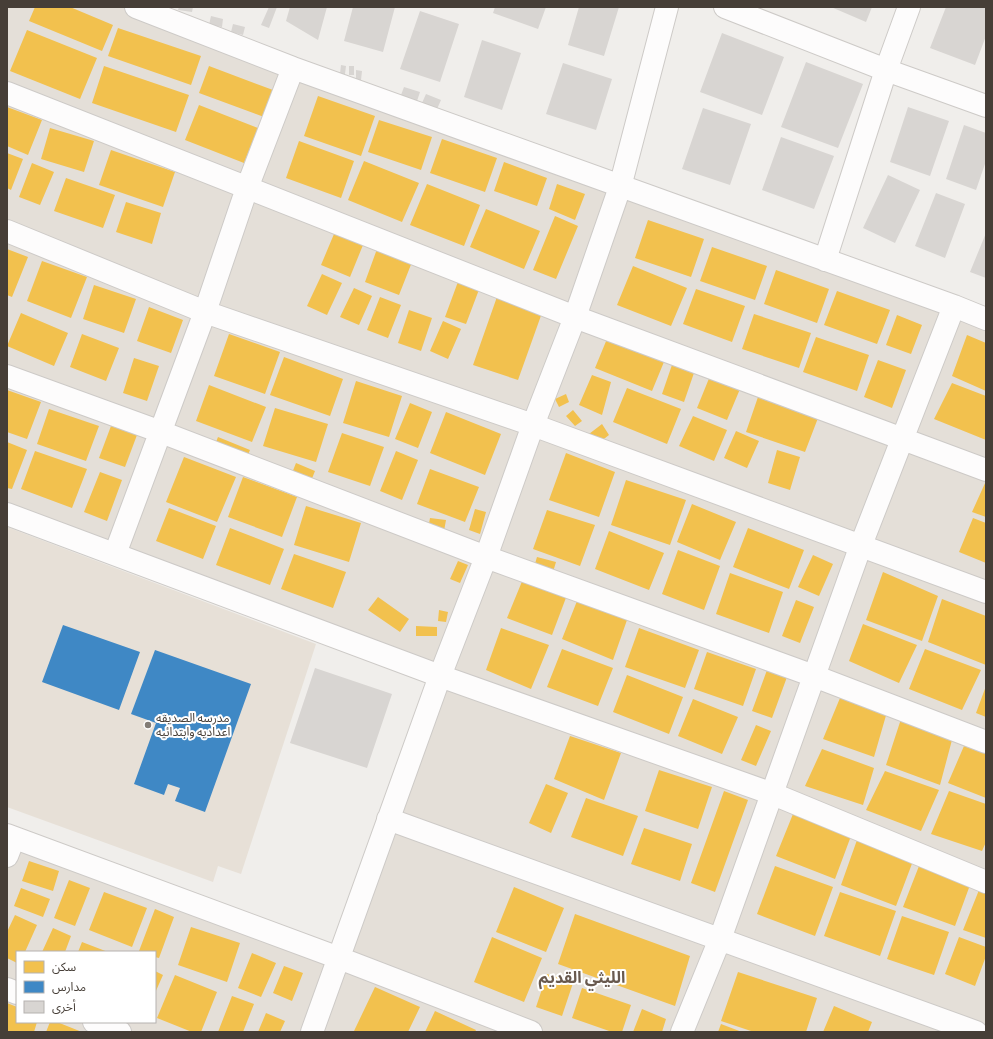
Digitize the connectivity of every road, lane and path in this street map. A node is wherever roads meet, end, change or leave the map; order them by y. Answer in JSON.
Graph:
{"nodes":[{"id":1,"x":136,"y":7,"type":"edge"},
{"id":2,"x":667,"y":7,"type":"edge"},
{"id":3,"x":725,"y":7,"type":"edge"},
{"id":4,"x":909,"y":7,"type":"edge"},
{"id":5,"x":293,"y":68,"type":"junction"},
{"id":6,"x":886,"y":70,"type":"junction"},
{"id":7,"x":7,"y":93,"type":"edge"},
{"id":8,"x":986,"y":106,"type":"edge"},
{"id":9,"x":620,"y":187,"type":"junction"},
{"id":10,"x":248,"y":188,"type":"junction"},
{"id":11,"x":7,"y":231,"type":"edge"},
{"id":12,"x":825,"y":260,"type":"junction"},
{"id":13,"x":954,"y":306,"type":"junction"},
{"id":14,"x":205,"y":312,"type":"junction"},
{"id":15,"x":575,"y":317,"type":"junction"},
{"id":16,"x":986,"y":319,"type":"edge"},
{"id":17,"x":7,"y":376,"type":"edge"},
{"id":18,"x":533,"y":425,"type":"junction"},
{"id":19,"x":161,"y":432,"type":"junction"},
{"id":20,"x":904,"y":438,"type":"junction"},
{"id":21,"x":986,"y":470,"type":"edge"},
{"id":22,"x":7,"y":514,"type":"edge"},
{"id":23,"x":861,"y":546,"type":"junction"},
{"id":24,"x":115,"y":554,"type":"junction"},
{"id":25,"x":486,"y":557,"type":"junction"},
{"id":26,"x":986,"y":592,"type":"edge"},
{"id":27,"x":440,"y":676,"type":"junction"},
{"id":28,"x":814,"y":676,"type":"junction"},
{"id":29,"x":986,"y":742,"type":"edge"},
{"id":30,"x":773,"y":794,"type":"junction"},
{"id":31,"x":388,"y":819,"type":"junction"},
{"id":32,"x":9,"y":843,"type":"edge"},
{"id":33,"x":986,"y":882,"type":"edge"},
{"id":34,"x":720,"y":938,"type":"junction"},
{"id":35,"x":339,"y":958,"type":"junction"},
{"id":36,"x":97,"y":1023,"type":"edge"},
{"id":37,"x":120,"y":1032,"type":"edge"},
{"id":38,"x":312,"y":1032,"type":"edge"},
{"id":39,"x":531,"y":1032,"type":"edge"},
{"id":40,"x":682,"y":1032,"type":"edge"},
{"id":41,"x":976,"y":1032,"type":"edge"}],
"edges":[{"from":1,"to":5,"type":"street"},
{"from":2,"to":9,"type":"street"},
{"from":3,"to":6,"type":"street"},
{"from":4,"to":6,"type":"street"},
{"from":5,"to":9,"type":"street"},
{"from":5,"to":10,"type":"street"},
{"from":6,"to":8,"type":"street"},
{"from":6,"to":12,"type":"street"},
{"from":7,"to":10,"type":"street"},
{"from":9,"to":12,"type":"street"},
{"from":9,"to":15,"type":"street"},
{"from":10,"to":14,"type":"street"},
{"from":10,"to":15,"type":"street"},
{"from":11,"to":14,"type":"street"},
{"from":12,"to":13,"type":"street"},
{"from":13,"to":16,"type":"street"},
{"from":13,"to":20,"type":"street"},
{"from":14,"to":18,"type":"street"},
{"from":14,"to":19,"type":"street"},
{"from":15,"to":18,"type":"street"},
{"from":15,"to":20,"type":"street"},
{"from":17,"to":19,"type":"street"},
{"from":18,"to":23,"type":"street"},
{"from":18,"to":25,"type":"street"},
{"from":19,"to":24,"type":"street"},
{"from":19,"to":25,"type":"street"},
{"from":20,"to":21,"type":"street"},
{"from":20,"to":23,"type":"street"},
{"from":22,"to":24,"type":"street"},
{"from":23,"to":26,"type":"street"},
{"from":23,"to":28,"type":"street"},
{"from":24,"to":27,"type":"street"},
{"from":25,"to":27,"type":"street"},
{"from":25,"to":28,"type":"street"},
{"from":27,"to":30,"type":"street"},
{"from":27,"to":31,"type":"street"},
{"from":28,"to":29,"type":"street"},
{"from":28,"to":30,"type":"street"},
{"from":30,"to":33,"type":"street"},
{"from":30,"to":34,"type":"street"},
{"from":31,"to":34,"type":"street"},
{"from":31,"to":35,"type":"street"},
{"from":32,"to":35,"type":"street"},
{"from":34,"to":40,"type":"street"},
{"from":34,"to":41,"type":"street"},
{"from":35,"to":38,"type":"street"},
{"from":35,"to":39,"type":"street"},
{"from":36,"to":37,"type":"street"}]}
